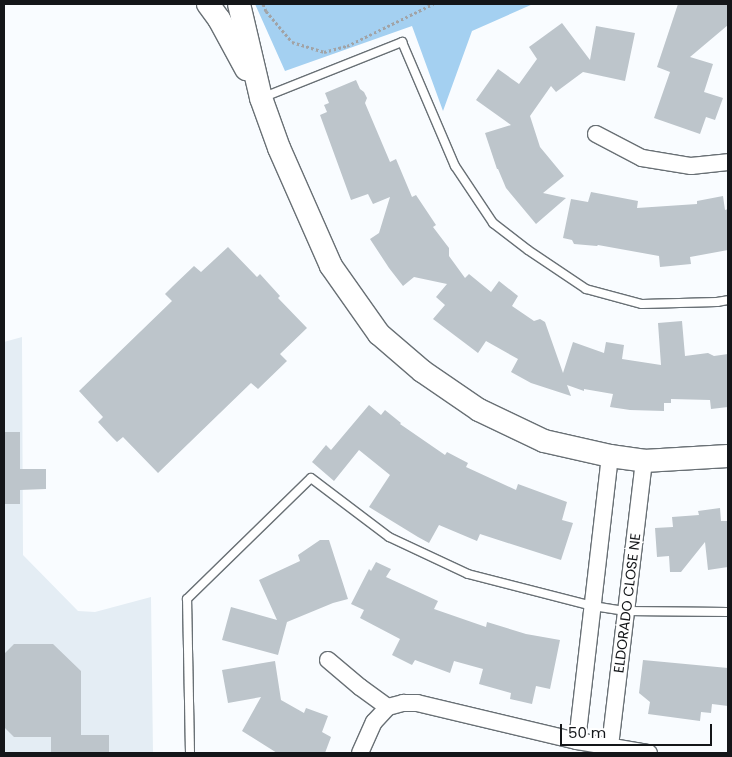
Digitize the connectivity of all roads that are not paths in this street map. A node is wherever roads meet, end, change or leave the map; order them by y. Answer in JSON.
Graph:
{"nodes":[{"id":1,"x":208,"y":4,"type":"edge"},
{"id":2,"x":239,"y":4,"type":"edge"},
{"id":3,"x":261,"y":98,"type":"junction"},
{"id":4,"x":596,"y":134,"type":"dead end"},
{"id":5,"x":728,"y":162,"type":"edge"},
{"id":6,"x":728,"y":300,"type":"edge"},
{"id":7,"x":610,"y":456,"type":"junction"},
{"id":8,"x":728,"y":456,"type":"edge"},
{"id":9,"x":644,"y":461,"type":"junction"},
{"id":10,"x":593,"y":606,"type":"junction"},
{"id":11,"x":626,"y":611,"type":"junction"},
{"id":12,"x":728,"y":612,"type":"edge"},
{"id":13,"x":328,"y":660,"type":"dead end"},
{"id":14,"x":388,"y":707,"type":"junction"},
{"id":15,"x":577,"y":741,"type":"junction"},
{"id":16,"x":610,"y":746,"type":"junction"},
{"id":17,"x":190,"y":753,"type":"edge"},
{"id":18,"x":360,"y":753,"type":"edge"},
{"id":19,"x":649,"y":753,"type":"edge"}],
"edges":[{"from":1,"to":3,"type":"street"},
{"from":2,"to":3,"type":"street"},
{"from":3,"to":6,"type":"lane"},
{"from":3,"to":7,"type":"street"},
{"from":4,"to":5,"type":"street"},
{"from":7,"to":9,"type":"street"},
{"from":7,"to":10,"type":"street"},
{"from":8,"to":9,"type":"street"},
{"from":9,"to":11,"type":"street","name":"ELDORADO CLOSE NE"},
{"from":10,"to":11,"type":"lane"},
{"from":10,"to":15,"type":"street"},
{"from":10,"to":17,"type":"lane"},
{"from":11,"to":12,"type":"lane"},
{"from":11,"to":16,"type":"street","name":"ELDORADO CLOSE NE"},
{"from":13,"to":14,"type":"street"},
{"from":14,"to":15,"type":"street"},
{"from":14,"to":18,"type":"street"},
{"from":15,"to":16,"type":"street"},
{"from":16,"to":19,"type":"street"}]}
